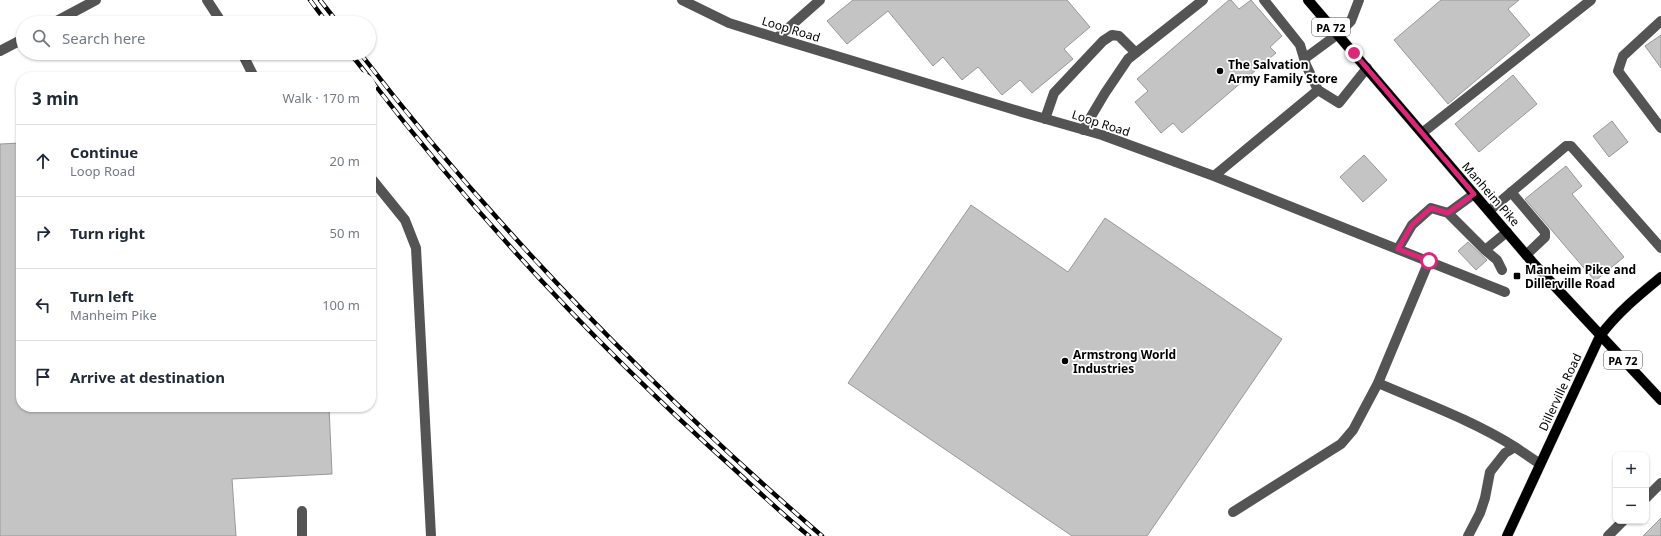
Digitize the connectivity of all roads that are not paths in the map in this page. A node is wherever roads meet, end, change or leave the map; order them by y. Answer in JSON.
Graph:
{"nodes":[{"id":1,"x":96,"y":0,"type":"edge"},
{"id":2,"x":207,"y":0,"type":"edge"},
{"id":3,"x":682,"y":0,"type":"edge"},
{"id":4,"x":820,"y":0,"type":"edge"},
{"id":5,"x":1203,"y":0,"type":"edge"},
{"id":6,"x":1264,"y":0,"type":"edge"},
{"id":7,"x":1308,"y":0,"type":"edge"},
{"id":8,"x":1359,"y":0,"type":"edge"},
{"id":9,"x":1591,"y":0,"type":"edge"},
{"id":10,"x":66,"y":16,"type":"edge"},
{"id":11,"x":217,"y":16,"type":"edge"},
{"id":12,"x":1661,"y":21,"type":"edge"},
{"id":13,"x":1338,"y":34,"type":"junction"},
{"id":14,"x":777,"y":38,"type":"junction"},
{"id":15,"x":16,"y":43,"type":"edge"},
{"id":16,"x":0,"y":51,"type":"edge"},
{"id":17,"x":1136,"y":53,"type":"junction"},
{"id":18,"x":1304,"y":59,"type":"junction"},
{"id":19,"x":246,"y":60,"type":"edge"},
{"id":20,"x":1367,"y":68,"type":"junction"},
{"id":21,"x":252,"y":72,"type":"edge"},
{"id":22,"x":1318,"y":90,"type":"junction"},
{"id":23,"x":1045,"y":119,"type":"junction"},
{"id":24,"x":1661,"y":128,"type":"edge"},
{"id":25,"x":1083,"y":130,"type":"junction"},
{"id":26,"x":1422,"y":133,"type":"junction"},
{"id":27,"x":1214,"y":176,"type":"junction"},
{"id":28,"x":376,"y":184,"type":"edge"},
{"id":29,"x":1511,"y":192,"type":"junction"},
{"id":30,"x":1474,"y":194,"type":"junction"},
{"id":31,"x":1489,"y":211,"type":"junction"},
{"id":32,"x":1448,"y":213,"type":"junction"},
{"id":33,"x":1507,"y":232,"type":"junction"},
{"id":34,"x":1661,"y":248,"type":"edge"},
{"id":35,"x":1398,"y":249,"type":"junction"},
{"id":36,"x":1485,"y":250,"type":"junction"},
{"id":37,"x":1526,"y":255,"type":"junction"},
{"id":38,"x":1429,"y":261,"type":"junction"},
{"id":39,"x":1502,"y":270,"type":"dead end"},
{"id":40,"x":1661,"y":277,"type":"edge"},
{"id":41,"x":1505,"y":292,"type":"dead end"},
{"id":42,"x":1600,"y":336,"type":"junction"},
{"id":43,"x":1378,"y":383,"type":"junction"},
{"id":44,"x":1661,"y":400,"type":"edge"},
{"id":45,"x":1515,"y":447,"type":"junction"},
{"id":46,"x":1540,"y":464,"type":"junction"},
{"id":47,"x":1661,"y":483,"type":"edge"},
{"id":48,"x":1649,"y":495,"type":"edge"},
{"id":49,"x":302,"y":511,"type":"dead end"},
{"id":50,"x":1232,"y":512,"type":"dead end"},
{"id":51,"x":1620,"y":524,"type":"edge"},
{"id":52,"x":302,"y":536,"type":"edge"},
{"id":53,"x":431,"y":536,"type":"edge"},
{"id":54,"x":1468,"y":536,"type":"edge"},
{"id":55,"x":1507,"y":536,"type":"edge"},
{"id":56,"x":1608,"y":536,"type":"edge"}],
"edges":[{"from":1,"to":10,"type":"street"},
{"from":2,"to":11,"type":"street"},
{"from":3,"to":14,"type":"street","name":"Loop Road"},
{"from":4,"to":14,"type":"street"},
{"from":5,"to":17,"type":"street"},
{"from":6,"to":18,"type":"street"},
{"from":7,"to":13,"type":"main road","name":"Manheim Pike","number":"PA 72"},
{"from":8,"to":13,"type":"street"},
{"from":9,"to":26,"type":"street"},
{"from":12,"to":24,"type":"street"},
{"from":13,"to":18,"type":"street"},
{"from":13,"to":20,"type":"main road","name":"Manheim Pike","number":"PA 72"},
{"from":14,"to":23,"type":"street","name":"Loop Road"},
{"from":15,"to":16,"type":"street"},
{"from":17,"to":23,"type":"street"},
{"from":17,"to":25,"type":"street"},
{"from":18,"to":22,"type":"street"},
{"from":19,"to":21,"type":"street"},
{"from":20,"to":22,"type":"street"},
{"from":20,"to":26,"type":"main road","name":"Manheim Pike","number":"PA 72"},
{"from":22,"to":27,"type":"street"},
{"from":23,"to":25,"type":"street","name":"Loop Road"},
{"from":25,"to":27,"type":"street","name":"Loop Road"},
{"from":26,"to":30,"type":"main road","name":"Manheim Pike","number":"PA 72"},
{"from":27,"to":35,"type":"street","name":"Loop Road"},
{"from":28,"to":53,"type":"street"},
{"from":29,"to":31,"type":"street"},
{"from":29,"to":34,"type":"street"},
{"from":29,"to":37,"type":"street"},
{"from":30,"to":31,"type":"main road","name":"Manheim Pike","number":"PA 72"},
{"from":30,"to":32,"type":"street"},
{"from":31,"to":33,"type":"main road","name":"Manheim Pike","number":"PA 72"},
{"from":32,"to":35,"type":"street"},
{"from":32,"to":36,"type":"street"},
{"from":33,"to":36,"type":"street"},
{"from":33,"to":37,"type":"main road","name":"Manheim Pike","number":"PA 72"},
{"from":35,"to":38,"type":"street","name":"Loop Road"},
{"from":36,"to":39,"type":"street"},
{"from":37,"to":42,"type":"main road","name":"Manheim Pike","number":"PA 72"},
{"from":38,"to":41,"type":"street","name":"Loop Road"},
{"from":38,"to":43,"type":"street"},
{"from":40,"to":42,"type":"main road","name":"Dillerville Road"},
{"from":42,"to":44,"type":"main road","name":"Manheim Pike","number":"PA 72"},
{"from":42,"to":46,"type":"main road","name":"Dillerville Road"},
{"from":43,"to":45,"type":"street"},
{"from":43,"to":50,"type":"street"},
{"from":45,"to":46,"type":"street"},
{"from":45,"to":54,"type":"street"},
{"from":46,"to":55,"type":"main road","name":"Dillerville Road"},
{"from":47,"to":48,"type":"street"},
{"from":49,"to":52,"type":"street"},
{"from":51,"to":56,"type":"street"}]}
